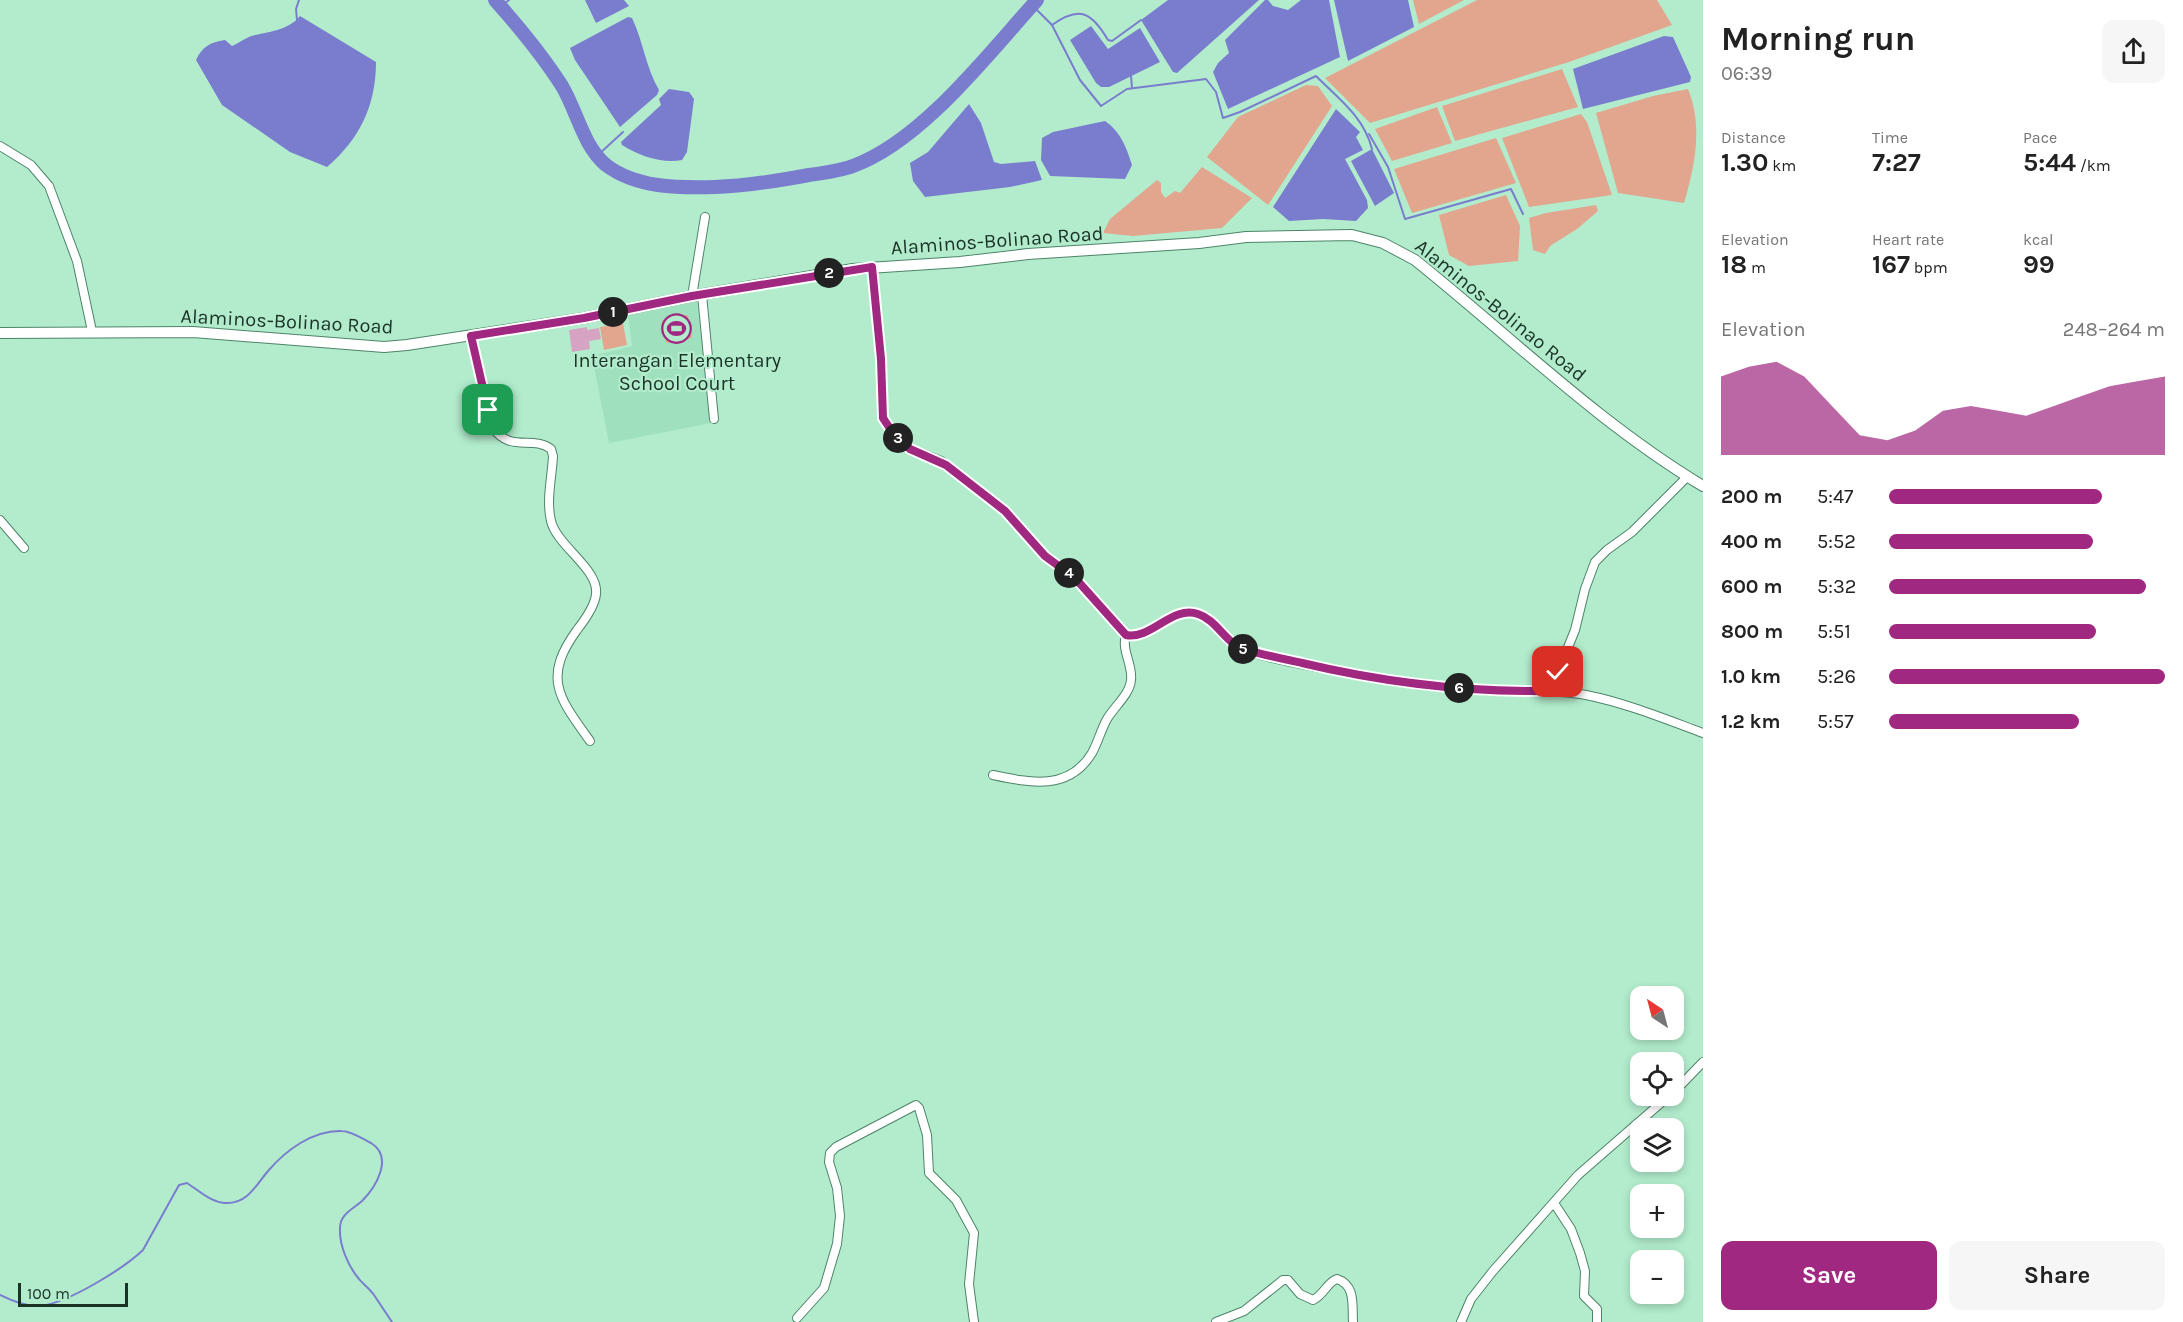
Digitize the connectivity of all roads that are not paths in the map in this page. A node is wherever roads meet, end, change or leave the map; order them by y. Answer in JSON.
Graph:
{"nodes":[{"id":1,"x":0,"y":146,"type":"edge"},
{"id":2,"x":705,"y":217,"type":"dead end"},
{"id":3,"x":872,"y":267,"type":"junction"},
{"id":4,"x":697,"y":295,"type":"junction"},
{"id":5,"x":92,"y":332,"type":"junction"},
{"id":6,"x":0,"y":333,"type":"edge"},
{"id":7,"x":471,"y":336,"type":"junction"},
{"id":8,"x":714,"y":419,"type":"dead end"},
{"id":9,"x":1687,"y":477,"type":"junction"},
{"id":10,"x":1703,"y":486,"type":"edge"},
{"id":11,"x":0,"y":520,"type":"edge"},
{"id":12,"x":24,"y":548,"type":"dead end"},
{"id":13,"x":1126,"y":635,"type":"junction"},
{"id":14,"x":1546,"y":691,"type":"junction"},
{"id":15,"x":1703,"y":734,"type":"edge"},
{"id":16,"x":590,"y":741,"type":"dead end"},
{"id":17,"x":993,"y":775,"type":"dead end"},
{"id":18,"x":1703,"y":1062,"type":"edge"},
{"id":19,"x":1684,"y":1082,"type":"edge"},
{"id":20,"x":1657,"y":1106,"type":"edge"},
{"id":21,"x":1554,"y":1203,"type":"junction"},
{"id":22,"x":797,"y":1318,"type":"dead end"},
{"id":23,"x":974,"y":1322,"type":"edge"},
{"id":24,"x":1216,"y":1322,"type":"edge"},
{"id":25,"x":1353,"y":1322,"type":"edge"},
{"id":26,"x":1461,"y":1322,"type":"edge"},
{"id":27,"x":1597,"y":1322,"type":"edge"}],
"edges":[{"from":1,"to":5,"type":"street"},
{"from":2,"to":4,"type":"street"},
{"from":3,"to":4,"type":"main road","name":"Alaminos-Bolinao Road"},
{"from":3,"to":9,"type":"main road","name":"Alaminos-Bolinao Road"},
{"from":3,"to":13,"type":"street"},
{"from":4,"to":7,"type":"main road","name":"Alaminos-Bolinao Road"},
{"from":4,"to":8,"type":"street"},
{"from":5,"to":6,"type":"main road","name":"Alaminos-Bolinao Road"},
{"from":5,"to":7,"type":"main road","name":"Alaminos-Bolinao Road"},
{"from":7,"to":16,"type":"street"},
{"from":9,"to":10,"type":"main road","name":"Alaminos-Bolinao Road"},
{"from":9,"to":14,"type":"street"},
{"from":11,"to":12,"type":"street"},
{"from":13,"to":14,"type":"street"},
{"from":13,"to":17,"type":"street"},
{"from":14,"to":15,"type":"street"},
{"from":18,"to":19,"type":"street"},
{"from":20,"to":21,"type":"street"},
{"from":21,"to":26,"type":"street"},
{"from":21,"to":27,"type":"street"},
{"from":22,"to":23,"type":"street"},
{"from":24,"to":25,"type":"street"}]}
